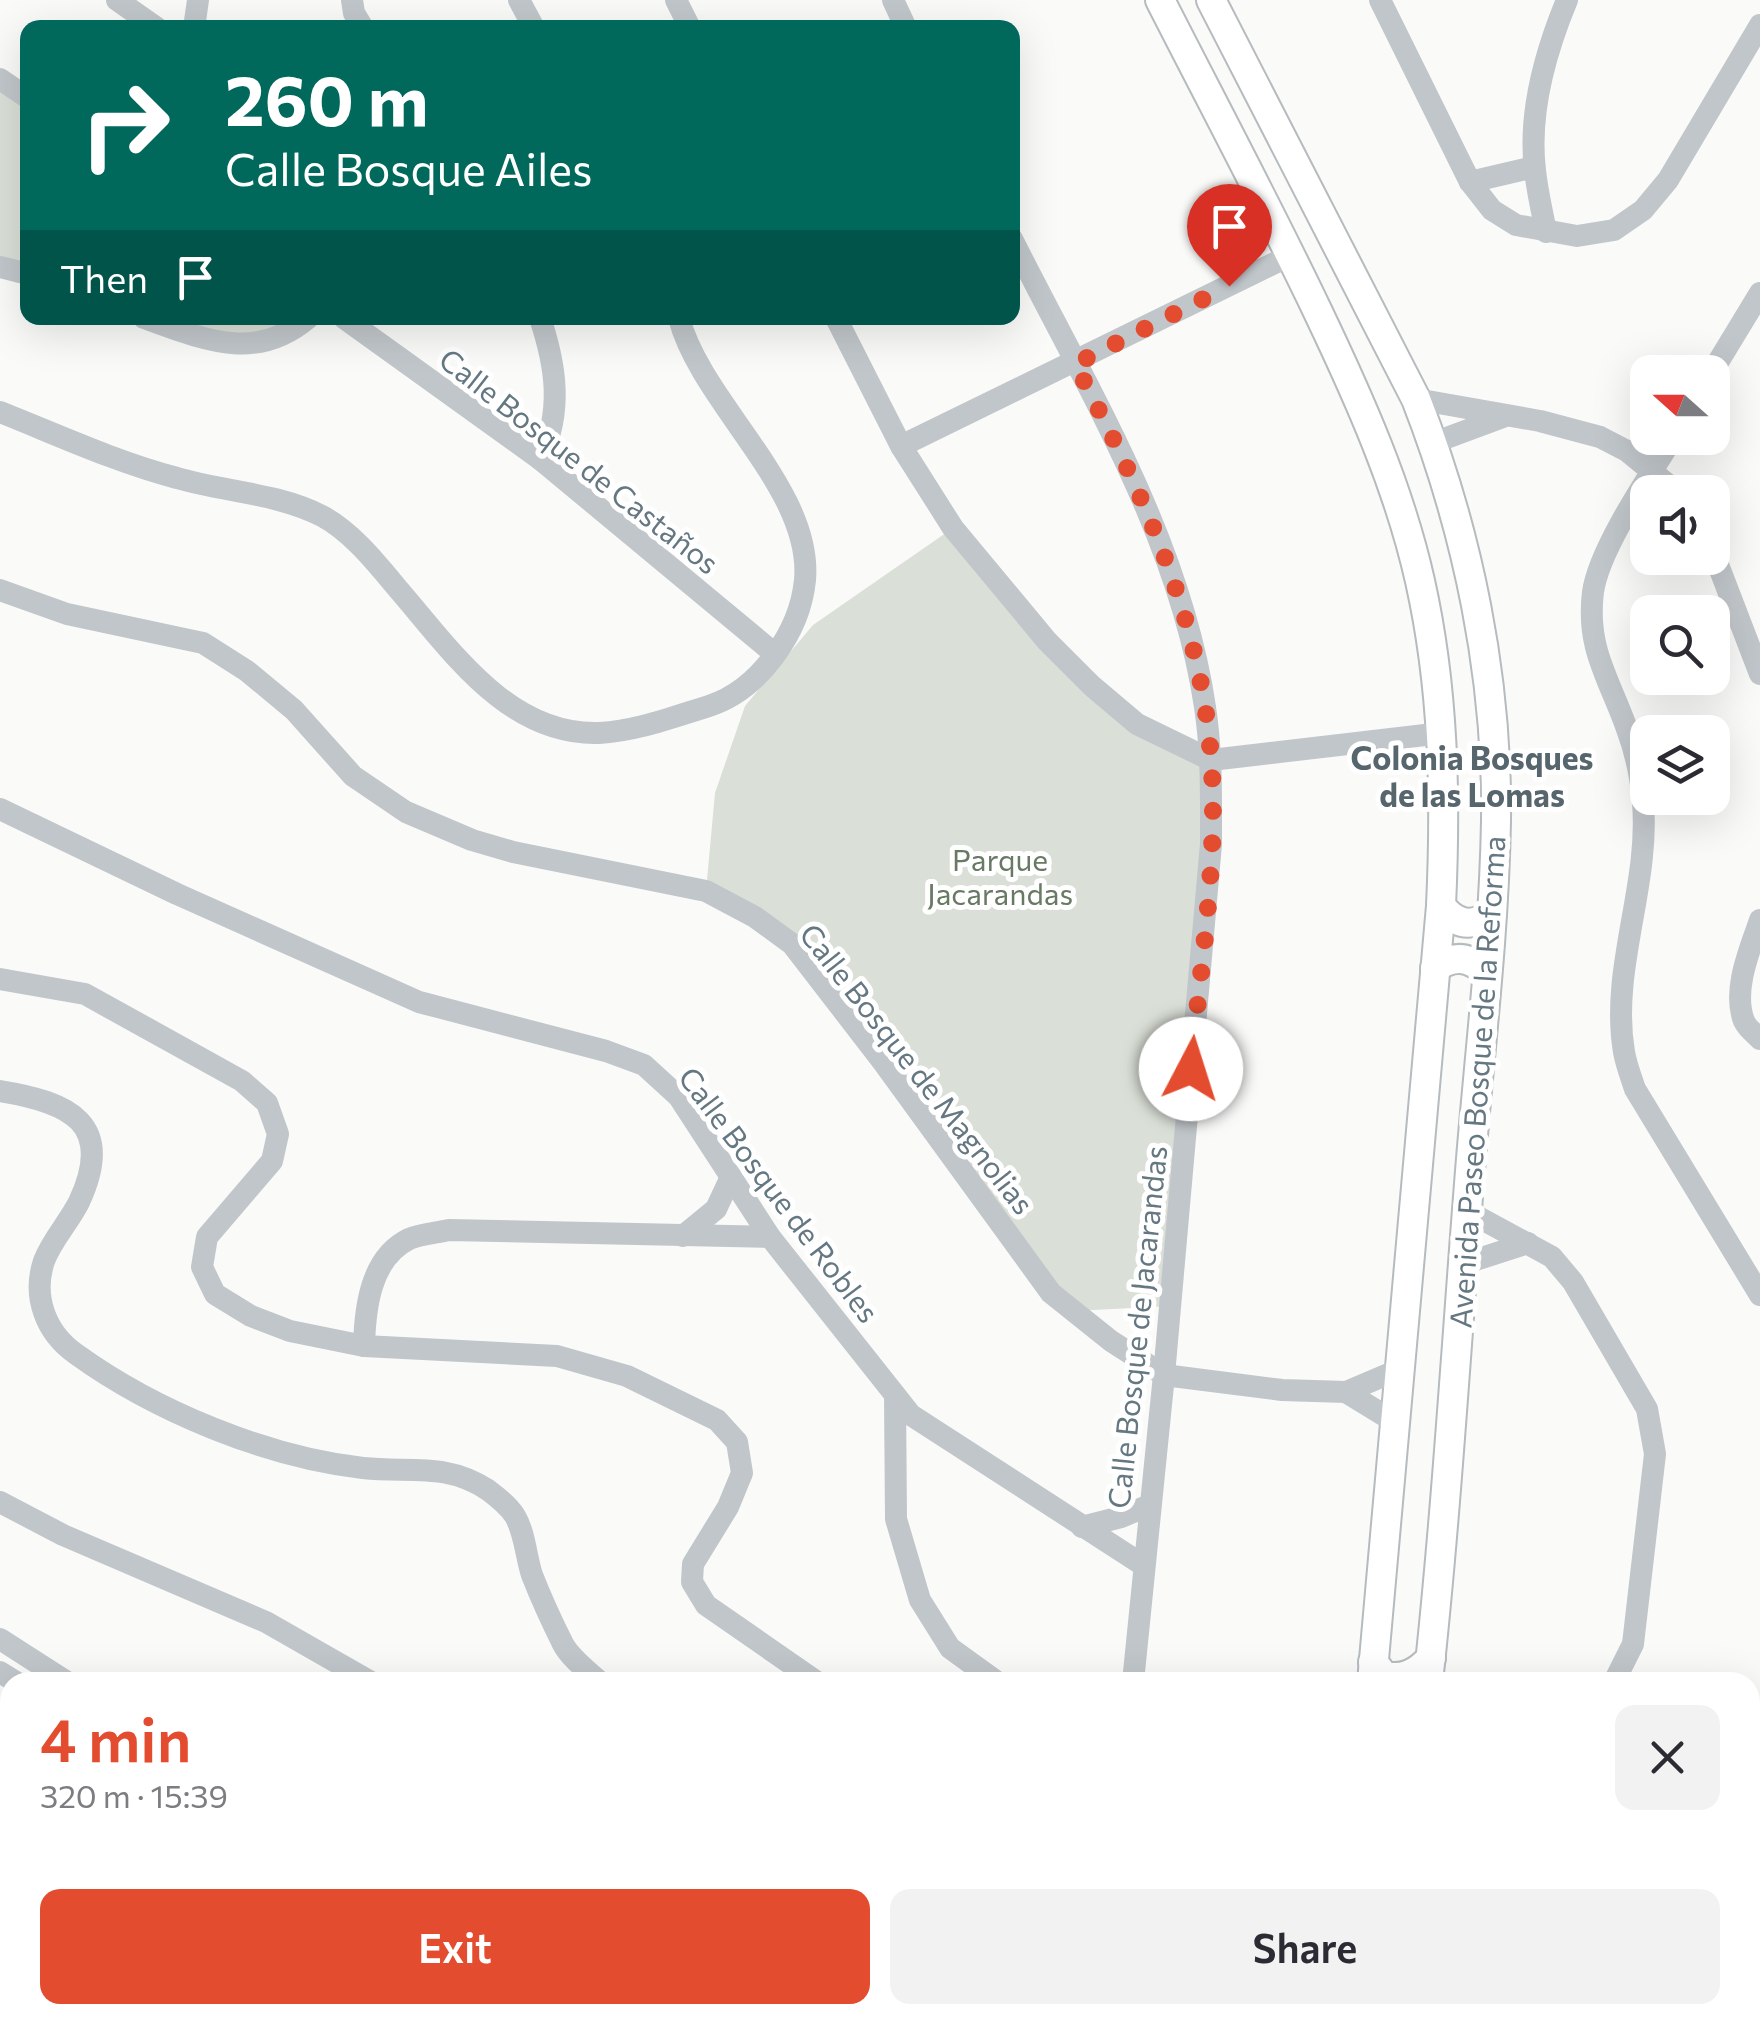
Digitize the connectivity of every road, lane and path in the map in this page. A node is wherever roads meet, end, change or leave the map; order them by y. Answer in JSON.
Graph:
{"nodes":[{"id":1,"x":118,"y":0,"type":"edge"},
{"id":2,"x":1160,"y":0,"type":"edge"},
{"id":3,"x":1211,"y":0,"type":"edge"},
{"id":4,"x":1380,"y":0,"type":"edge"},
{"id":5,"x":1566,"y":0,"type":"edge"},
{"id":6,"x":145,"y":20,"type":"edge"},
{"id":7,"x":1760,"y":24,"type":"edge"},
{"id":8,"x":1534,"y":166,"type":"junction"},
{"id":9,"x":1470,"y":182,"type":"junction"},
{"id":10,"x":1546,"y":232,"type":"junction"},
{"id":11,"x":1020,"y":255,"type":"edge"},
{"id":12,"x":1291,"y":255,"type":"junction"},
{"id":13,"x":1760,"y":293,"type":"edge"},
{"id":14,"x":168,"y":325,"type":"edge"},
{"id":15,"x":298,"y":325,"type":"edge"},
{"id":16,"x":354,"y":325,"type":"edge"},
{"id":17,"x":542,"y":325,"type":"edge"},
{"id":18,"x":682,"y":325,"type":"edge"},
{"id":19,"x":840,"y":325,"type":"edge"},
{"id":20,"x":1722,"y":355,"type":"edge"},
{"id":21,"x":1075,"y":364,"type":"junction"},
{"id":22,"x":1416,"y":399,"type":"junction"},
{"id":23,"x":0,"y":412,"type":"edge"},
{"id":24,"x":1503,"y":416,"type":"junction"},
{"id":25,"x":1433,"y":442,"type":"junction"},
{"id":26,"x":901,"y":446,"type":"junction"},
{"id":27,"x":1662,"y":455,"type":"edge"},
{"id":28,"x":540,"y":459,"type":"junction"},
{"id":29,"x":1653,"y":470,"type":"junction"},
{"id":30,"x":1658,"y":475,"type":"edge"},
{"id":31,"x":1722,"y":575,"type":"edge"},
{"id":32,"x":0,"y":590,"type":"edge"},
{"id":33,"x":775,"y":654,"type":"junction"},
{"id":34,"x":1760,"y":674,"type":"edge"},
{"id":35,"x":1442,"y":733,"type":"junction"},
{"id":36,"x":1211,"y":760,"type":"junction"},
{"id":37,"x":0,"y":810,"type":"edge"},
{"id":38,"x":1441,"y":906,"type":"junction"},
{"id":39,"x":1492,"y":914,"type":"junction"},
{"id":40,"x":1760,"y":920,"type":"edge"},
{"id":41,"x":1434,"y":968,"type":"junction"},
{"id":42,"x":1486,"y":972,"type":"junction"},
{"id":43,"x":0,"y":978,"type":"edge"},
{"id":44,"x":1760,"y":1039,"type":"edge"},
{"id":45,"x":0,"y":1091,"type":"edge"},
{"id":46,"x":731,"y":1177,"type":"junction"},
{"id":47,"x":1467,"y":1211,"type":"junction"},
{"id":48,"x":683,"y":1236,"type":"junction"},
{"id":49,"x":770,"y":1237,"type":"junction"},
{"id":50,"x":1528,"y":1243,"type":"junction"},
{"id":51,"x":1462,"y":1264,"type":"junction"},
{"id":52,"x":1760,"y":1295,"type":"edge"},
{"id":53,"x":364,"y":1346,"type":"junction"},
{"id":54,"x":1400,"y":1368,"type":"junction"},
{"id":55,"x":1164,"y":1375,"type":"junction"},
{"id":56,"x":1346,"y":1392,"type":"junction"},
{"id":57,"x":895,"y":1395,"type":"junction"},
{"id":58,"x":1394,"y":1422,"type":"junction"},
{"id":59,"x":936,"y":1431,"type":"junction"},
{"id":60,"x":896,"y":1456,"type":"junction"},
{"id":61,"x":0,"y":1502,"type":"edge"},
{"id":62,"x":1150,"y":1505,"type":"junction"},
{"id":63,"x":1082,"y":1526,"type":"junction"},
{"id":64,"x":1143,"y":1566,"type":"junction"},
{"id":65,"x":0,"y":1640,"type":"edge"},
{"id":66,"x":1429,"y":1670,"type":"edge"},
{"id":67,"x":51,"y":1672,"type":"edge"},
{"id":68,"x":354,"y":1672,"type":"edge"},
{"id":69,"x":590,"y":1672,"type":"edge"},
{"id":70,"x":803,"y":1672,"type":"edge"},
{"id":71,"x":982,"y":1672,"type":"edge"},
{"id":72,"x":1135,"y":1672,"type":"edge"},
{"id":73,"x":1373,"y":1672,"type":"edge"},
{"id":74,"x":1619,"y":1672,"type":"edge"}],
"edges":[{"from":1,"to":6,"type":"street"},
{"from":2,"to":12,"type":"main road","name":"Avenida Paseo Bosque de la Reforma"},
{"from":3,"to":22,"type":"main road","name":"Avenida Paseo Bosque de la Reforma"},
{"from":4,"to":9,"type":"street"},
{"from":5,"to":8,"type":"street"},
{"from":7,"to":10,"type":"street"},
{"from":8,"to":9,"type":"street"},
{"from":8,"to":10,"type":"street"},
{"from":9,"to":10,"type":"street"},
{"from":11,"to":21,"type":"street","name":"Calle Bosque de Jacarandas"},
{"from":12,"to":21,"type":"street"},
{"from":12,"to":35,"type":"main road","name":"Avenida Paseo Bosque de la Reforma"},
{"from":13,"to":20,"type":"street"},
{"from":14,"to":15,"type":"street"},
{"from":16,"to":28,"type":"street","name":"Calle Bosque de Castaños"},
{"from":17,"to":28,"type":"street"},
{"from":18,"to":33,"type":"street"},
{"from":19,"to":26,"type":"street"},
{"from":21,"to":26,"type":"street"},
{"from":21,"to":36,"type":"street","name":"Calle Bosque de Jacarandas"},
{"from":22,"to":24,"type":"street"},
{"from":22,"to":25,"type":"main road","name":"Avenida Paseo Bosque de la Reforma"},
{"from":23,"to":33,"type":"street"},
{"from":24,"to":25,"type":"street"},
{"from":24,"to":29,"type":"street"},
{"from":25,"to":39,"type":"main road","name":"Avenida Paseo Bosque de la Reforma"},
{"from":26,"to":36,"type":"street"},
{"from":27,"to":29,"type":"street"},
{"from":28,"to":33,"type":"street","name":"Calle Bosque de Castaños"},
{"from":29,"to":30,"type":"street"},
{"from":29,"to":52,"type":"street"},
{"from":31,"to":34,"type":"street"},
{"from":32,"to":55,"type":"street","name":"Calle Bosque de Magnolias"},
{"from":35,"to":36,"type":"street"},
{"from":35,"to":38,"type":"main road","name":"Avenida Paseo Bosque de la Reforma"},
{"from":36,"to":55,"type":"street","name":"Calle Bosque de Jacarandas"},
{"from":37,"to":46,"type":"street","name":"Calle Bosque de Robles"},
{"from":38,"to":39,"type":"main road"},
{"from":38,"to":41,"type":"main road","name":"Avenida Paseo Bosque de la Reforma"},
{"from":39,"to":42,"type":"main road","name":"Avenida Paseo Bosque de la Reforma"},
{"from":40,"to":44,"type":"street"},
{"from":41,"to":42,"type":"main road"},
{"from":41,"to":54,"type":"main road","name":"Avenida Paseo Bosque de la Reforma"},
{"from":42,"to":47,"type":"main road","name":"Avenida Paseo Bosque de la Reforma"},
{"from":43,"to":53,"type":"street"},
{"from":45,"to":69,"type":"street"},
{"from":46,"to":48,"type":"street"},
{"from":46,"to":49,"type":"street","name":"Calle Bosque de Robles"},
{"from":47,"to":50,"type":"street"},
{"from":47,"to":51,"type":"main road","name":"Avenida Paseo Bosque de la Reforma"},
{"from":48,"to":49,"type":"street"},
{"from":48,"to":53,"type":"street"},
{"from":49,"to":57,"type":"street","name":"Calle Bosque de Robles"},
{"from":50,"to":51,"type":"street"},
{"from":50,"to":74,"type":"street"},
{"from":51,"to":66,"type":"main road","name":"Avenida Paseo Bosque de la Reforma"},
{"from":53,"to":70,"type":"street"},
{"from":54,"to":56,"type":"street","name":"Calle Bosque de Magnolias"},
{"from":54,"to":58,"type":"main road","name":"Avenida Paseo Bosque de la Reforma"},
{"from":55,"to":56,"type":"street","name":"Calle Bosque de Magnolias"},
{"from":55,"to":62,"type":"street","name":"Calle Bosque de Jacarandas"},
{"from":56,"to":58,"type":"street"},
{"from":57,"to":59,"type":"street","name":"Calle Bosque de Robles"},
{"from":57,"to":60,"type":"street"},
{"from":58,"to":73,"type":"main road","name":"Avenida Paseo Bosque de la Reforma"},
{"from":59,"to":60,"type":"street"},
{"from":59,"to":63,"type":"street","name":"Calle Bosque de Robles"},
{"from":60,"to":71,"type":"street"},
{"from":61,"to":68,"type":"street"},
{"from":62,"to":63,"type":"street"},
{"from":62,"to":64,"type":"street","name":"Calle Bosque de Jacarandas"},
{"from":63,"to":64,"type":"street","name":"Calle Bosque de Robles"},
{"from":64,"to":72,"type":"street","name":"Calle Bosque de Jacarandas"},
{"from":65,"to":67,"type":"street"}]}
